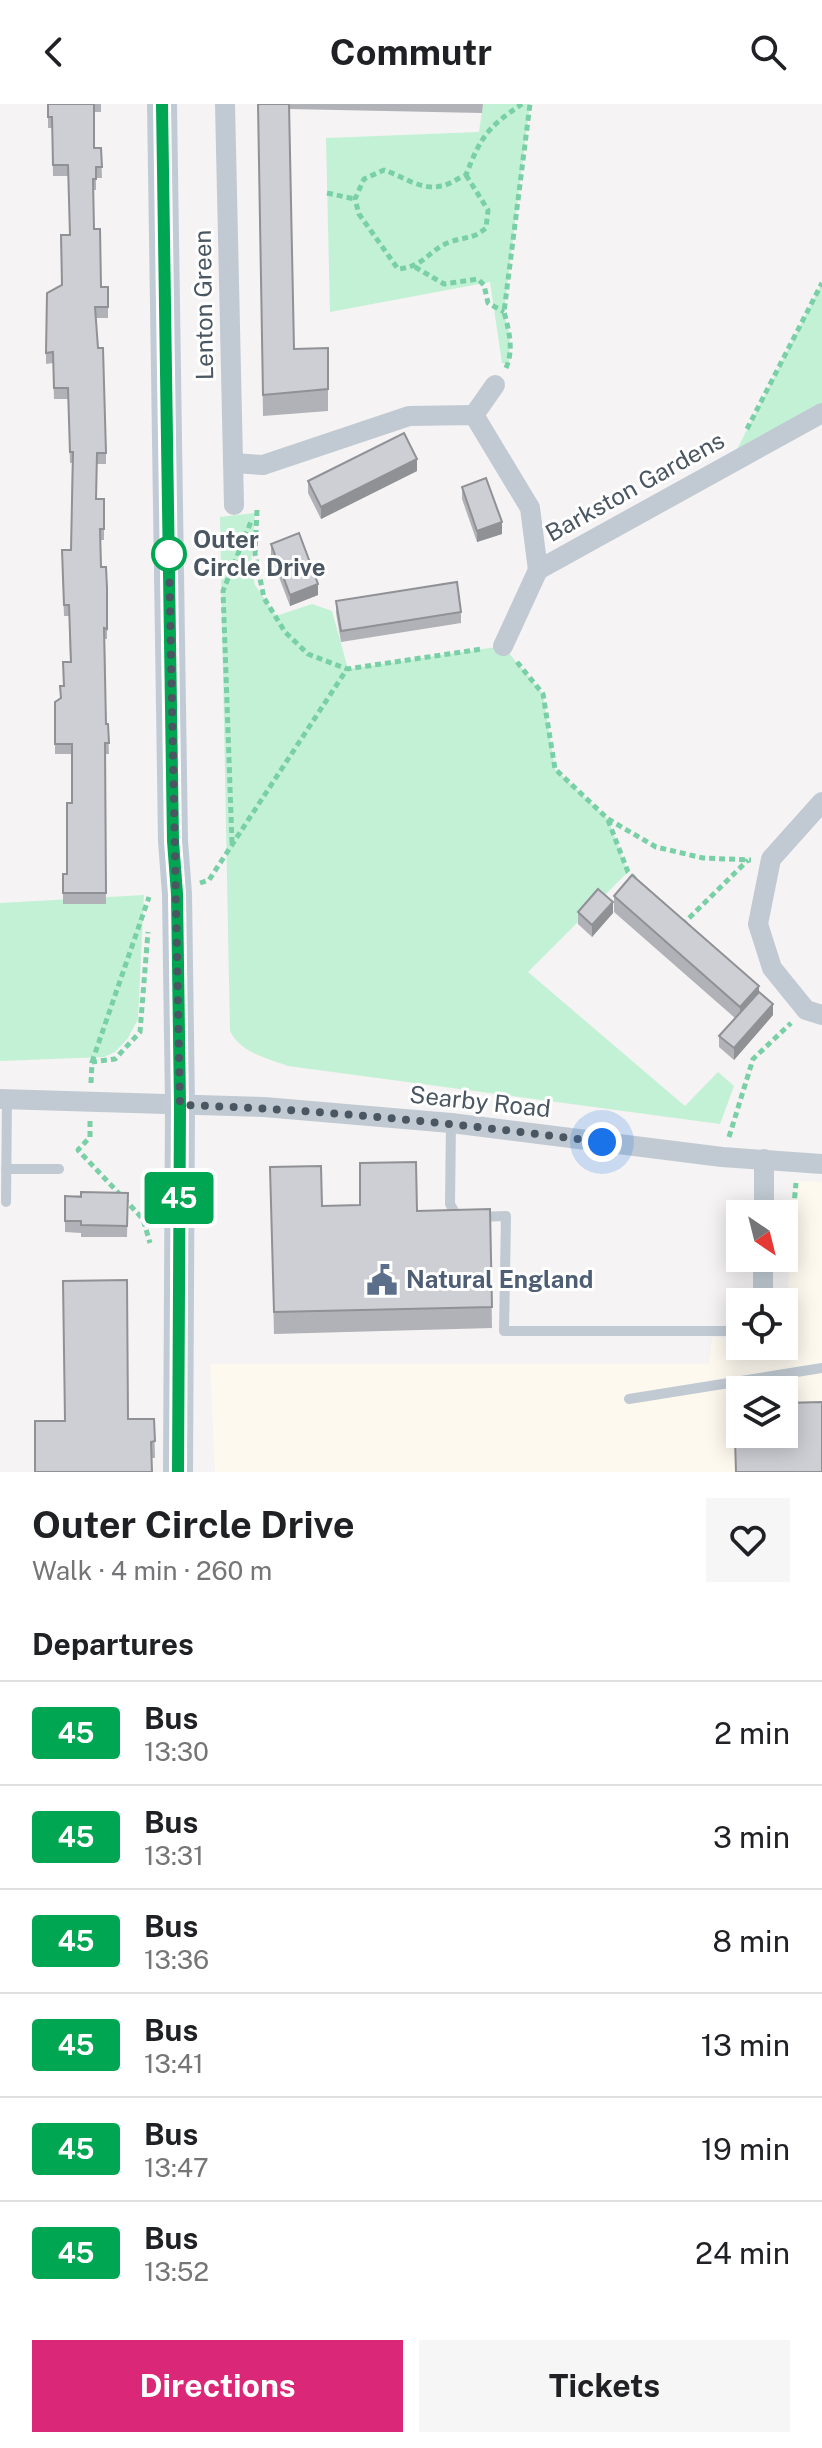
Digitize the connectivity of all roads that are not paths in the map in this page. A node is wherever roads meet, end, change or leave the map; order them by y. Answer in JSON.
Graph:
{"nodes":[{"id":1,"x":162,"y":104,"type":"edge"},
{"id":2,"x":225,"y":104,"type":"edge"},
{"id":3,"x":495,"y":385,"type":"road end"},
{"id":4,"x":822,"y":413,"type":"edge"},
{"id":5,"x":474,"y":415,"type":"junction"},
{"id":6,"x":233,"y":463,"type":"junction"},
{"id":7,"x":234,"y":505,"type":"dead end"},
{"id":8,"x":538,"y":570,"type":"junction"},
{"id":9,"x":503,"y":646,"type":"road end"},
{"id":10,"x":822,"y":802,"type":"edge"},
{"id":11,"x":814,"y":1012,"type":"edge"},
{"id":12,"x":4,"y":1099,"type":"edge"},
{"id":13,"x":180,"y":1105,"type":"junction"},
{"id":14,"x":451,"y":1123,"type":"junction"},
{"id":15,"x":764,"y":1159,"type":"junction"},
{"id":16,"x":822,"y":1164,"type":"edge"},
{"id":17,"x":6,"y":1169,"type":"junction"},
{"id":18,"x":59,"y":1169,"type":"dead end"},
{"id":19,"x":764,"y":1200,"type":"edge"},
{"id":20,"x":6,"y":1202,"type":"dead end"},
{"id":21,"x":726,"y":1331,"type":"edge"},
{"id":22,"x":822,"y":1368,"type":"edge"},
{"id":23,"x":629,"y":1399,"type":"dead end"},
{"id":24,"x":178,"y":1472,"type":"edge"}],
"edges":[{"from":1,"to":13,"type":"main road"},
{"from":2,"to":6,"type":"street","name":"Lenton Green"},
{"from":3,"to":5,"type":"street"},
{"from":4,"to":8,"type":"street","name":"Barkston Gardens"},
{"from":5,"to":6,"type":"street"},
{"from":5,"to":8,"type":"street","name":"Barkston Gardens"},
{"from":6,"to":7,"type":"street","name":"Lenton Green"},
{"from":8,"to":9,"type":"street"},
{"from":10,"to":11,"type":"street"},
{"from":12,"to":13,"type":"street"},
{"from":12,"to":17,"type":"lane"},
{"from":13,"to":14,"type":"street","name":"Searby Road"},
{"from":13,"to":24,"type":"main road"},
{"from":14,"to":15,"type":"street","name":"Searby Road"},
{"from":14,"to":21,"type":"lane"},
{"from":15,"to":16,"type":"street","name":"Searby Road"},
{"from":15,"to":19,"type":"street"},
{"from":17,"to":18,"type":"lane"},
{"from":17,"to":20,"type":"lane"},
{"from":22,"to":23,"type":"lane"}]}
